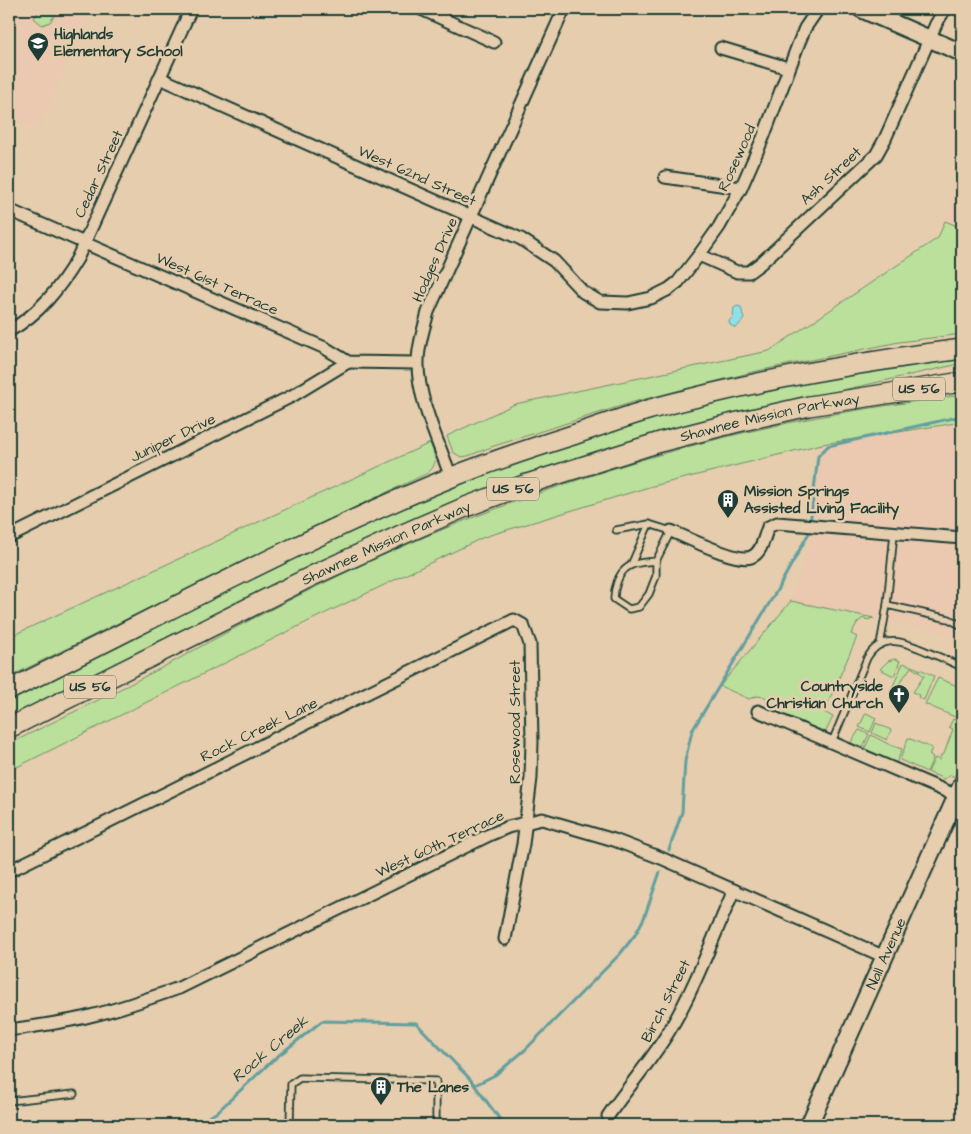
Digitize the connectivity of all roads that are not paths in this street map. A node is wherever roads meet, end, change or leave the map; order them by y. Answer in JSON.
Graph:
{"nodes":[{"id":1,"x":191,"y":9,"type":"edge"},
{"id":2,"x":421,"y":9,"type":"edge"},
{"id":3,"x":564,"y":9,"type":"edge"},
{"id":4,"x":818,"y":9,"type":"edge"},
{"id":5,"x":861,"y":9,"type":"edge"},
{"id":6,"x":945,"y":9,"type":"edge"},
{"id":7,"x":929,"y":38,"type":"junction"},
{"id":8,"x":494,"y":42,"type":"dead end"},
{"id":9,"x":721,"y":48,"type":"dead end"},
{"id":10,"x":962,"y":52,"type":"edge"},
{"id":11,"x":788,"y":68,"type":"junction"},
{"id":12,"x":160,"y":78,"type":"junction"},
{"id":13,"x":665,"y":177,"type":"dead end"},
{"id":14,"x":741,"y":188,"type":"junction"},
{"id":15,"x":9,"y":210,"type":"edge"},
{"id":16,"x":470,"y":217,"type":"junction"},
{"id":17,"x":85,"y":242,"type":"junction"},
{"id":18,"x":699,"y":255,"type":"junction"},
{"id":19,"x":651,"y":298,"type":"joint"},
{"id":20,"x":9,"y":332,"type":"edge"},
{"id":21,"x":962,"y":349,"type":"edge"},
{"id":22,"x":348,"y":362,"type":"junction"},
{"id":23,"x":418,"y":362,"type":"junction"},
{"id":24,"x":962,"y":382,"type":"edge"},
{"id":25,"x":451,"y":478,"type":"junction"},
{"id":26,"x":649,"y":524,"type":"junction"},
{"id":27,"x":616,"y":530,"type":"dead end"},
{"id":28,"x":671,"y":531,"type":"junction"},
{"id":29,"x":894,"y":533,"type":"junction"},
{"id":30,"x":9,"y":537,"type":"edge"},
{"id":31,"x":962,"y":538,"type":"edge"},
{"id":32,"x":656,"y":561,"type":"junction"},
{"id":33,"x":631,"y":566,"type":"junction"},
{"id":34,"x":887,"y":605,"type":"junction"},
{"id":35,"x":523,"y":625,"type":"joint"},
{"id":36,"x":962,"y":626,"type":"edge"},
{"id":37,"x":880,"y":645,"type":"junction"},
{"id":38,"x":962,"y":667,"type":"edge"},
{"id":39,"x":9,"y":690,"type":"edge"},
{"id":40,"x":758,"y":711,"type":"dead end"},
{"id":41,"x":9,"y":728,"type":"edge"},
{"id":42,"x":831,"y":743,"type":"junction"},
{"id":43,"x":960,"y":792,"type":"edge"},
{"id":44,"x":526,"y":822,"type":"junction"},
{"id":45,"x":9,"y":871,"type":"edge"},
{"id":46,"x":734,"y":890,"type":"junction"},
{"id":47,"x":505,"y":939,"type":"dead end"},
{"id":48,"x":884,"y":957,"type":"junction"},
{"id":49,"x":9,"y":1030,"type":"edge"},
{"id":50,"x":74,"y":1094,"type":"dead end"},
{"id":51,"x":9,"y":1101,"type":"edge"},
{"id":52,"x":608,"y":1116,"type":"dead end"},
{"id":53,"x":290,"y":1125,"type":"edge"},
{"id":54,"x":436,"y":1125,"type":"edge"},
{"id":55,"x":809,"y":1125,"type":"edge"}],
"edges":[{"from":1,"to":12,"type":"street","name":"Cedar Street"},
{"from":2,"to":8,"type":"street"},
{"from":3,"to":16,"type":"street","name":"Hodges Drive"},
{"from":4,"to":11,"type":"street","name":"Rosewood"},
{"from":5,"to":7,"type":"main road"},
{"from":6,"to":7,"type":"street","name":"Ash Street"},
{"from":7,"to":10,"type":"main road"},
{"from":7,"to":18,"type":"street","name":"Ash Street"},
{"from":9,"to":11,"type":"street"},
{"from":11,"to":14,"type":"street","name":"Rosewood"},
{"from":12,"to":16,"type":"street","name":"West 62nd Street"},
{"from":12,"to":17,"type":"street","name":"Cedar Street"},
{"from":13,"to":14,"type":"street"},
{"from":14,"to":18,"type":"street","name":"Rosewood"},
{"from":15,"to":17,"type":"street","name":"West 61st Terrace"},
{"from":16,"to":19,"type":"street","name":"West 62nd Street"},
{"from":16,"to":23,"type":"street","name":"Hodges Drive"},
{"from":17,"to":20,"type":"street","name":"Cedar Street"},
{"from":17,"to":22,"type":"street","name":"West 61st Terrace"},
{"from":18,"to":19,"type":"street","name":"Rosewood"},
{"from":21,"to":25,"type":"highway","number":"US 56"},
{"from":22,"to":23,"type":"street"},
{"from":22,"to":30,"type":"street","name":"Juniper Drive"},
{"from":23,"to":25,"type":"street","name":"Hodges Drive"},
{"from":24,"to":41,"type":"highway","name":"Shawnee Mission Parkway","number":"US 56"},
{"from":25,"to":39,"type":"highway","number":"US 56"},
{"from":26,"to":27,"type":"lane"},
{"from":26,"to":28,"type":"lane"},
{"from":26,"to":33,"type":"lane"},
{"from":28,"to":29,"type":"street"},
{"from":28,"to":32,"type":"lane"},
{"from":29,"to":31,"type":"street"},
{"from":29,"to":34,"type":"lane"},
{"from":32,"to":33,"type":"lane"},
{"from":32,"to":33,"type":"lane"},
{"from":34,"to":36,"type":"lane"},
{"from":34,"to":37,"type":"lane"},
{"from":35,"to":44,"type":"street","name":"Rosewood Street"},
{"from":35,"to":45,"type":"street","name":"Rock Creek Lane"},
{"from":37,"to":38,"type":"lane"},
{"from":37,"to":42,"type":"lane"},
{"from":40,"to":42,"type":"street"},
{"from":42,"to":43,"type":"street"},
{"from":43,"to":48,"type":"main road","name":"Nall Avenue"},
{"from":44,"to":46,"type":"street","name":"West 60th Terrace"},
{"from":44,"to":47,"type":"street","name":"Rosewood Street"},
{"from":44,"to":49,"type":"street","name":"West 60th Terrace"},
{"from":46,"to":48,"type":"street","name":"West 60th Terrace"},
{"from":46,"to":52,"type":"street","name":"Birch Street"},
{"from":48,"to":55,"type":"main road","name":"Nall Avenue"},
{"from":50,"to":51,"type":"lane"},
{"from":53,"to":54,"type":"lane"}]}
